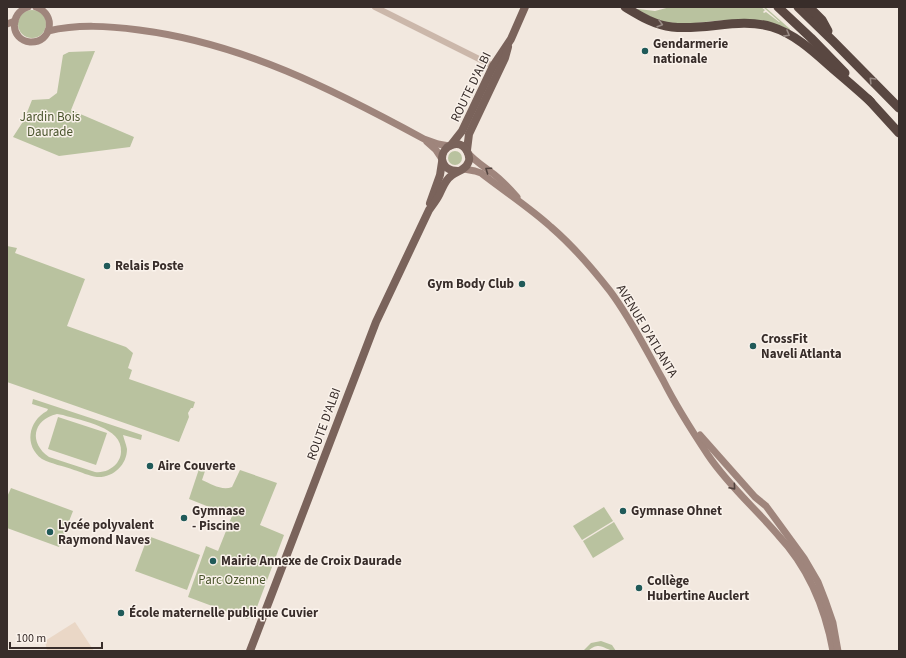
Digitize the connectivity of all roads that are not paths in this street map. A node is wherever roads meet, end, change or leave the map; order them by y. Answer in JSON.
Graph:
{"nodes":[{"id":1,"x":28,"y":7,"type":"edge"},
{"id":2,"x":36,"y":7,"type":"edge"},
{"id":3,"x":375,"y":7,"type":"edge"},
{"id":4,"x":525,"y":7,"type":"edge"},
{"id":5,"x":530,"y":7,"type":"edge"},
{"id":6,"x":625,"y":7,"type":"edge"},
{"id":7,"x":778,"y":7,"type":"edge"},
{"id":8,"x":798,"y":7,"type":"edge"},
{"id":9,"x":809,"y":7,"type":"edge"},
{"id":10,"x":49,"y":20,"type":"junction"},
{"id":11,"x":520,"y":20,"type":"junction"},
{"id":12,"x":15,"y":21,"type":"junction"},
{"id":13,"x":7,"y":24,"type":"edge"},
{"id":14,"x":73,"y":27,"type":"junction"},
{"id":15,"x":7,"y":30,"type":"edge"},
{"id":16,"x":48,"y":31,"type":"junction"},
{"id":17,"x":17,"y":33,"type":"junction"},
{"id":18,"x":511,"y":39,"type":"junction"},
{"id":19,"x":833,"y":41,"type":"junction"},
{"id":20,"x":494,"y":66,"type":"junction"},
{"id":21,"x":871,"y":102,"type":"junction"},
{"id":22,"x":899,"y":108,"type":"edge"},
{"id":23,"x":899,"y":133,"type":"edge"},
{"id":24,"x":424,"y":139,"type":"junction"},
{"id":25,"x":450,"y":145,"type":"junction"},
{"id":26,"x":468,"y":152,"type":"junction"},
{"id":27,"x":442,"y":160,"type":"junction"},
{"id":28,"x":461,"y":170,"type":"junction"},
{"id":29,"x":524,"y":205,"type":"junction"},
{"id":30,"x":428,"y":210,"type":"junction"},
{"id":31,"x":689,"y":426,"type":"junction"},
{"id":32,"x":766,"y":522,"type":"junction"},
{"id":33,"x":784,"y":530,"type":"junction"},
{"id":34,"x":250,"y":651,"type":"edge"},
{"id":35,"x":833,"y":651,"type":"edge"},
{"id":36,"x":838,"y":651,"type":"edge"}],
"edges":[{"from":1,"to":12,"type":"main road"},
{"from":2,"to":10,"type":"main road"},
{"from":3,"to":20,"type":"street"},
{"from":4,"to":11,"type":"main road","name":"ROUTE D'ALBI"},
{"from":5,"to":11,"type":"main road","name":"ROUTE D'ALBI"},
{"from":6,"to":21,"type":"highway","one_way":true},
{"from":7,"to":21,"type":"highway"},
{"from":8,"to":19,"type":"highway"},
{"from":9,"to":19,"type":"highway"},
{"from":10,"to":14,"type":"main road"},
{"from":10,"to":16,"type":"main road"},
{"from":11,"to":18,"type":"main road","name":"ROUTE D'ALBI"},
{"from":12,"to":13,"type":"main road"},
{"from":12,"to":17,"type":"main road"},
{"from":14,"to":16,"type":"main road"},
{"from":14,"to":24,"type":"main road"},
{"from":15,"to":17,"type":"main road"},
{"from":16,"to":17,"type":"main road"},
{"from":18,"to":20,"type":"main road","name":"ROUTE D'ALBI"},
{"from":18,"to":26,"type":"main road","name":"ROUTE D'ALBI"},
{"from":22,"to":19,"type":"highway","one_way":true},
{"from":20,"to":25,"type":"main road","name":"ROUTE D'ALBI"},
{"from":21,"to":23,"type":"highway"},
{"from":24,"to":25,"type":"main road"},
{"from":24,"to":27,"type":"main road"},
{"from":25,"to":26,"type":"main road"},
{"from":25,"to":27,"type":"main road"},
{"from":26,"to":28,"type":"main road"},
{"from":29,"to":26,"type":"main road","name":"AVENUE D'ATLANTA","one_way":true},
{"from":27,"to":28,"type":"main road"},
{"from":27,"to":30,"type":"main road","name":"ROUTE D'ALBI"},
{"from":28,"to":29,"type":"main road","name":"AVENUE D'ATLANTA"},
{"from":28,"to":30,"type":"main road","name":"ROUTE D'ALBI"},
{"from":29,"to":31,"type":"main road","name":"AVENUE D'ATLANTA"},
{"from":30,"to":34,"type":"main road","name":"ROUTE D'ALBI"},
{"from":31,"to":32,"type":"main road","name":"AVENUE D'ATLANTA","one_way":true},
{"from":31,"to":33,"type":"main road","name":"AVENUE D'ATLANTA"},
{"from":32,"to":33,"type":"main road"},
{"from":32,"to":35,"type":"main road","name":"AVENUE D'ATLANTA"},
{"from":33,"to":36,"type":"main road","name":"AVENUE D'ATLANTA"}]}
